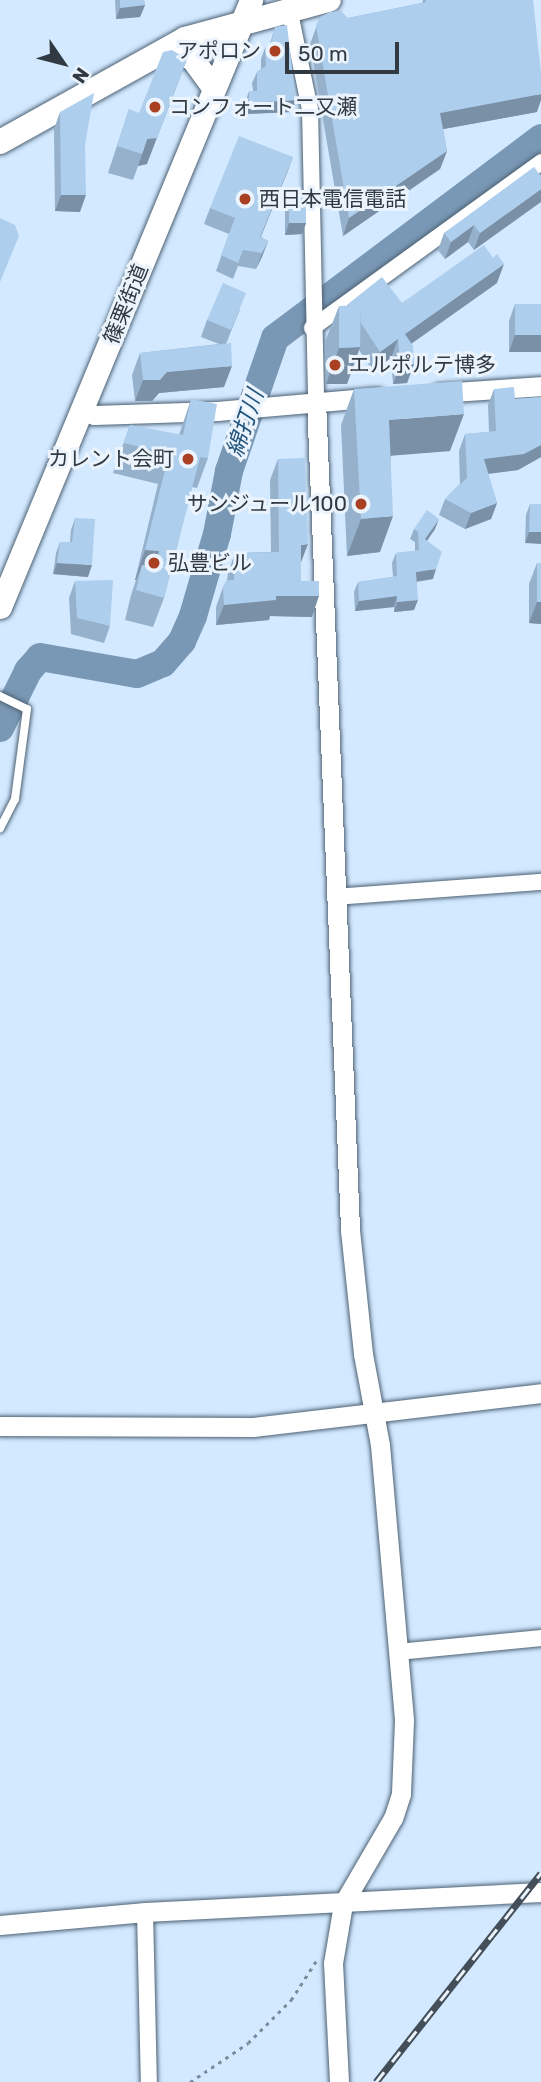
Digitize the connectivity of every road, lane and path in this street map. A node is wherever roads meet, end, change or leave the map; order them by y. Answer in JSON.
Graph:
{"nodes":[{"id":1,"x":328,"y":0,"type":"edge"},
{"id":2,"x":289,"y":8,"type":"junction"},
{"id":3,"x":246,"y":11,"type":"edge"},
{"id":4,"x":159,"y":53,"type":"junction"},
{"id":5,"x":214,"y":89,"type":"junction"},
{"id":6,"x":0,"y":142,"type":"edge"},
{"id":7,"x":541,"y":162,"type":"edge"},
{"id":8,"x":312,"y":321,"type":"junction"},
{"id":9,"x":541,"y":386,"type":"edge"},
{"id":10,"x":316,"y":400,"type":"junction"},
{"id":11,"x":82,"y":411,"type":"junction"},
{"id":12,"x":0,"y":607,"type":"edge"},
{"id":13,"x":0,"y":696,"type":"edge"},
{"id":14,"x":0,"y":828,"type":"edge"},
{"id":15,"x":541,"y":881,"type":"edge"},
{"id":16,"x":335,"y":897,"type":"junction"},
{"id":17,"x":541,"y":1393,"type":"edge"},
{"id":18,"x":373,"y":1412,"type":"junction"},
{"id":19,"x":0,"y":1426,"type":"edge"},
{"id":20,"x":541,"y":1638,"type":"edge"},
{"id":21,"x":398,"y":1652,"type":"junction"},
{"id":22,"x":541,"y":1892,"type":"edge"},
{"id":23,"x":343,"y":1904,"type":"junction"},
{"id":24,"x":145,"y":1912,"type":"junction"},
{"id":25,"x":0,"y":1925,"type":"edge"},
{"id":26,"x":338,"y":1945,"type":"junction"},
{"id":27,"x":149,"y":2082,"type":"edge"},
{"id":28,"x":190,"y":2082,"type":"edge"},
{"id":29,"x":339,"y":2082,"type":"edge"}],
"edges":[{"from":1,"to":2,"type":"main road"},
{"from":2,"to":3,"type":"main road"},
{"from":2,"to":8,"type":"street"},
{"from":3,"to":4,"type":"main road"},
{"from":3,"to":5,"type":"main road","name":"篠栗街道"},
{"from":4,"to":5,"type":"main road"},
{"from":4,"to":6,"type":"main road"},
{"from":5,"to":11,"type":"main road","name":"篠栗街道"},
{"from":7,"to":8,"type":"street"},
{"from":8,"to":10,"type":"street"},
{"from":9,"to":10,"type":"street"},
{"from":10,"to":11,"type":"street"},
{"from":10,"to":16,"type":"street"},
{"from":11,"to":12,"type":"main road","name":"篠栗街道"},
{"from":13,"to":14,"type":"lane"},
{"from":15,"to":16,"type":"street"},
{"from":16,"to":18,"type":"street"},
{"from":17,"to":18,"type":"street"},
{"from":18,"to":19,"type":"street"},
{"from":18,"to":21,"type":"street"},
{"from":20,"to":21,"type":"street"},
{"from":21,"to":23,"type":"street"},
{"from":22,"to":23,"type":"street"},
{"from":23,"to":24,"type":"street"},
{"from":23,"to":26,"type":"street"},
{"from":24,"to":25,"type":"street"},
{"from":24,"to":27,"type":"street"},
{"from":26,"to":28,"type":"path"},
{"from":26,"to":29,"type":"street"}]}
